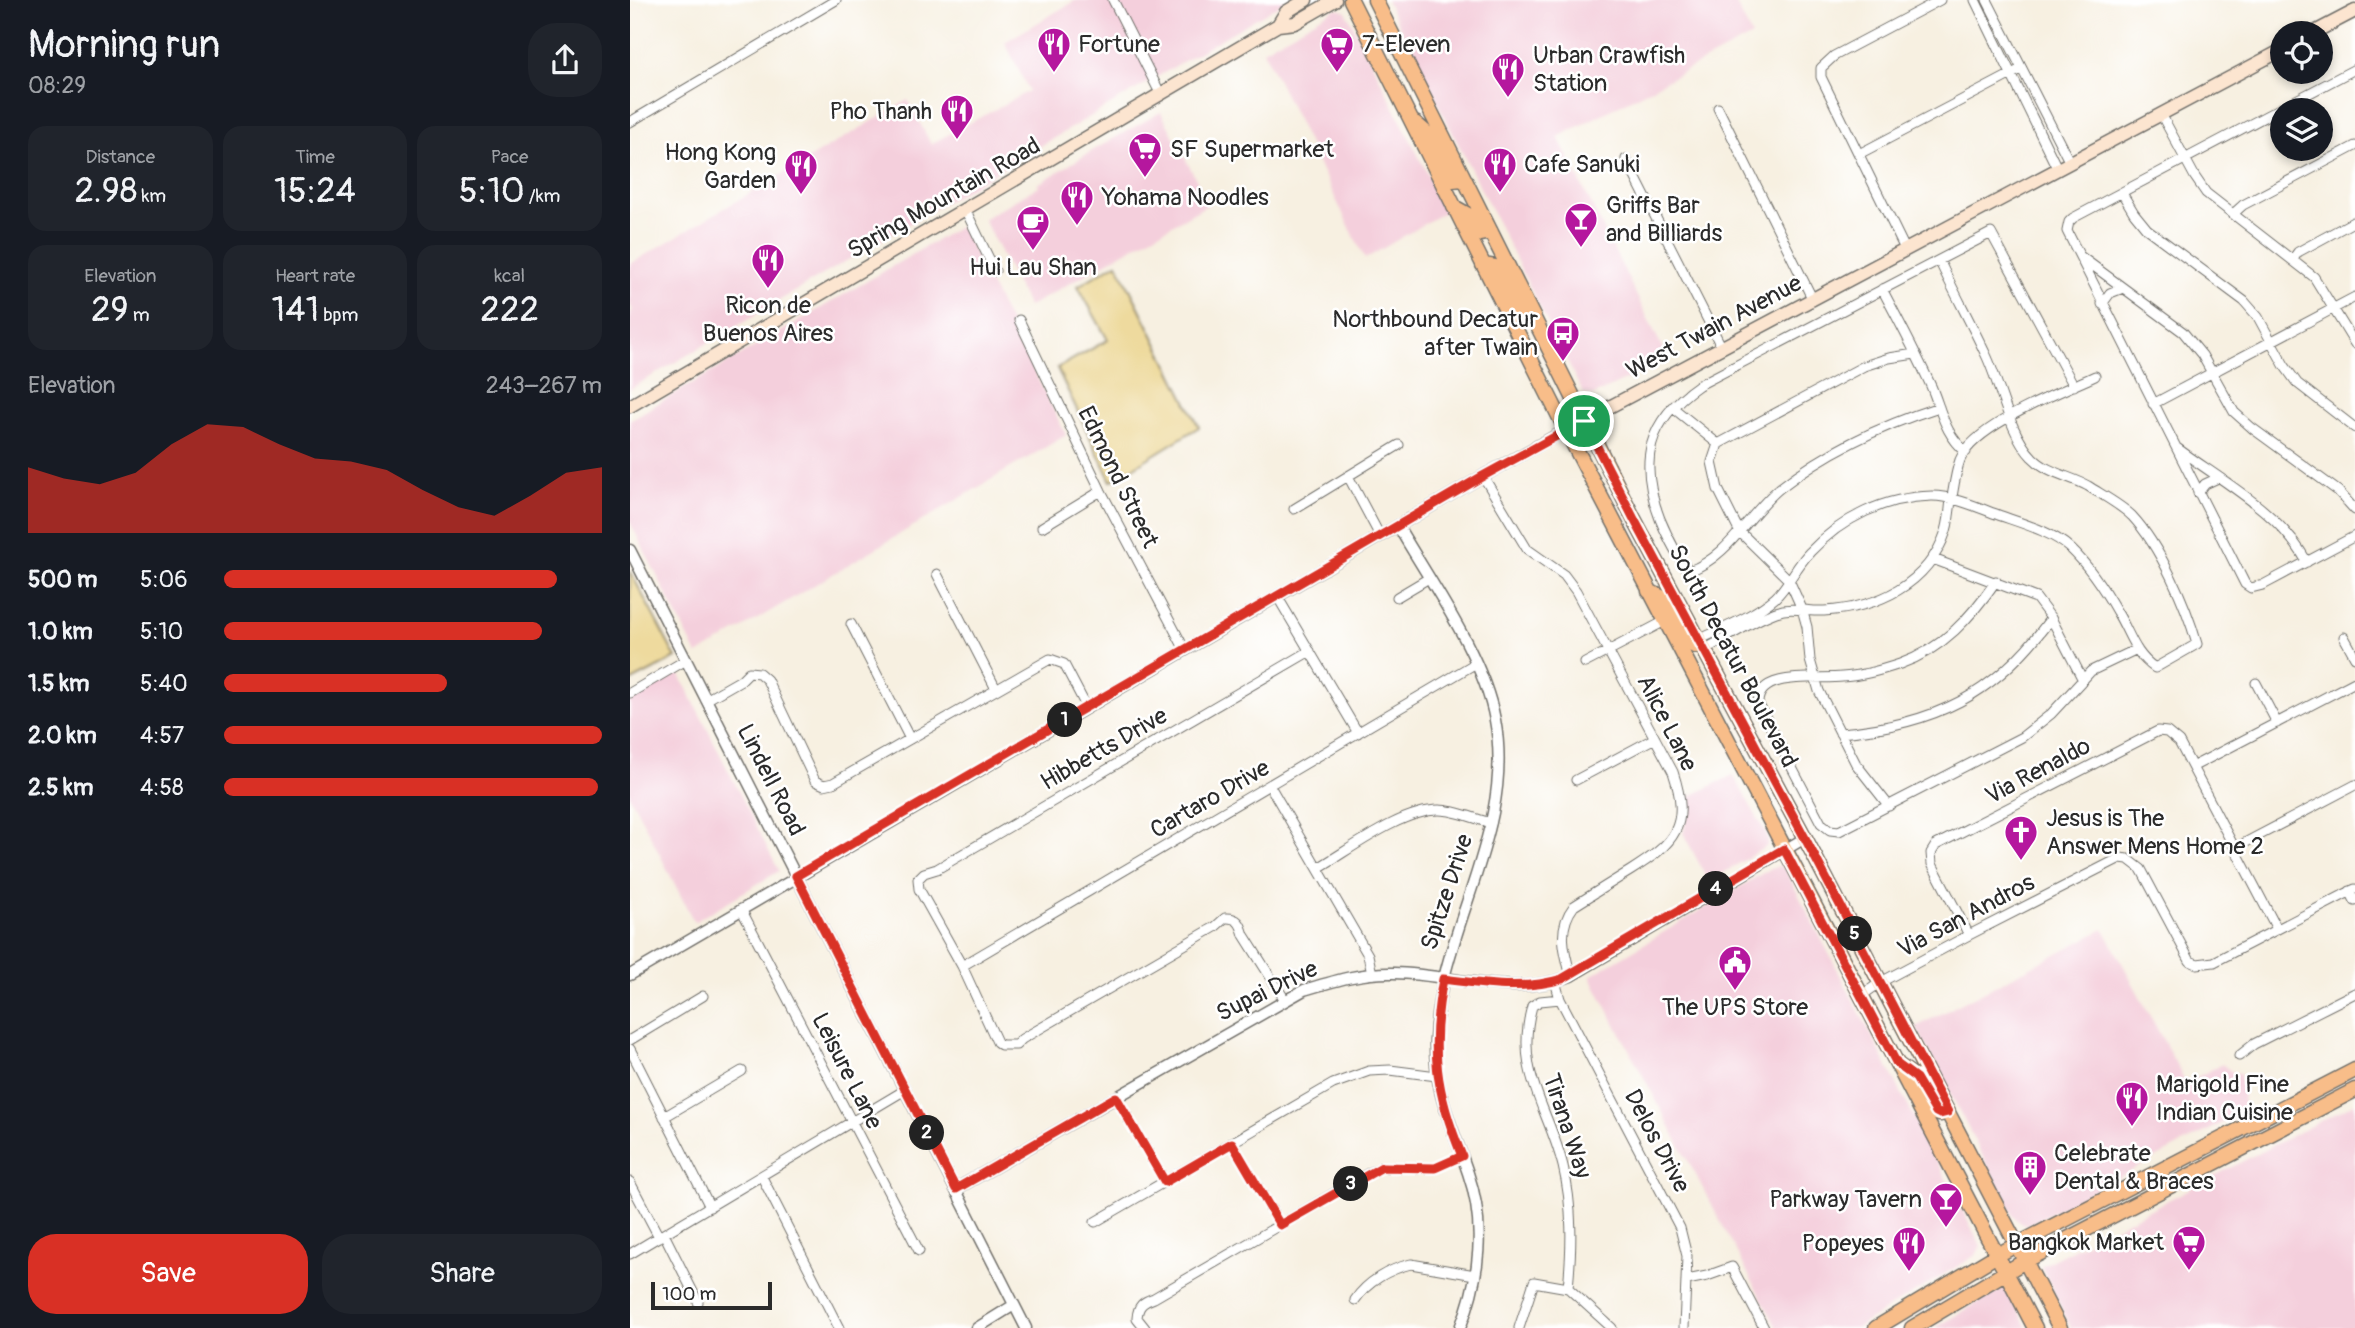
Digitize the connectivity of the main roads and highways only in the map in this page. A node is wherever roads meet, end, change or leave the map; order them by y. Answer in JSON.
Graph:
{"nodes":[{"id":1,"x":1306,"y":0,"type":"edge"},
{"id":2,"x":1335,"y":0,"type":"edge"},
{"id":3,"x":1351,"y":0,"type":"edge"},
{"id":4,"x":1375,"y":0,"type":"edge"},
{"id":5,"x":2355,"y":11,"type":"edge"},
{"id":6,"x":2333,"y":23,"type":"edge"},
{"id":7,"x":1278,"y":25,"type":"junction"},
{"id":8,"x":2270,"y":56,"type":"edge"},
{"id":9,"x":1411,"y":120,"type":"junction"},
{"id":10,"x":1464,"y":179,"type":"junction"},
{"id":11,"x":1454,"y":207,"type":"junction"},
{"id":12,"x":1491,"y":232,"type":"junction"},
{"id":13,"x":1483,"y":265,"type":"junction"},
{"id":14,"x":1536,"y":323,"type":"junction"},
{"id":15,"x":630,"y":406,"type":"edge"},
{"id":16,"x":1584,"y":421,"type":"junction"},
{"id":17,"x":1566,"y":430,"type":"junction"},
{"id":18,"x":1649,"y":591,"type":"junction"},
{"id":19,"x":1701,"y":646,"type":"junction"},
{"id":20,"x":1897,"y":1064,"type":"junction"},
{"id":21,"x":2351,"y":1072,"type":"edge"},
{"id":22,"x":2355,"y":1090,"type":"edge"},
{"id":23,"x":1948,"y":1112,"type":"junction"},
{"id":24,"x":2290,"y":1123,"type":"junction"},
{"id":25,"x":2251,"y":1124,"type":"junction"},
{"id":26,"x":2209,"y":1145,"type":"junction"},
{"id":27,"x":2223,"y":1158,"type":"junction"},
{"id":28,"x":2166,"y":1187,"type":"junction"},
{"id":29,"x":2016,"y":1244,"type":"junction"},
{"id":30,"x":1997,"y":1255,"type":"junction"},
{"id":31,"x":2025,"y":1261,"type":"junction"},
{"id":32,"x":2005,"y":1272,"type":"junction"},
{"id":33,"x":1876,"y":1328,"type":"edge"},
{"id":34,"x":1912,"y":1328,"type":"edge"},
{"id":35,"x":2035,"y":1328,"type":"edge"},
{"id":36,"x":2060,"y":1328,"type":"edge"}],
"edges":[{"from":1,"to":7,"type":"main road","name":"Spring Mountain Road"},
{"from":2,"to":7,"type":"main road","name":"Spring Mountain Road"},
{"from":3,"to":9,"type":"main road","name":"South Decatur Boulevard"},
{"from":4,"to":10,"type":"main road","name":"South Decatur Boulevard"},
{"from":5,"to":6,"type":"main road"},
{"from":7,"to":15,"type":"main road","name":"Spring Mountain Road"},
{"from":8,"to":16,"type":"main road","name":"West Twain Avenue"},
{"from":9,"to":10,"type":"main road"},
{"from":9,"to":11,"type":"main road","name":"South Decatur Boulevard"},
{"from":10,"to":12,"type":"main road","name":"South Decatur Boulevard"},
{"from":11,"to":12,"type":"main road"},
{"from":11,"to":13,"type":"main road","name":"South Decatur Boulevard"},
{"from":12,"to":14,"type":"main road","name":"South Decatur Boulevard"},
{"from":13,"to":14,"type":"main road"},
{"from":13,"to":17,"type":"main road","name":"South Decatur Boulevard"},
{"from":14,"to":16,"type":"main road","name":"South Decatur Boulevard"},
{"from":16,"to":17,"type":"main road","name":"West Twain Avenue"},
{"from":16,"to":19,"type":"main road","name":"South Decatur Boulevard"},
{"from":17,"to":18,"type":"main road","name":"South Decatur Boulevard"},
{"from":18,"to":19,"type":"main road"},
{"from":18,"to":20,"type":"main road","name":"South Decatur Boulevard"},
{"from":19,"to":23,"type":"main road","name":"South Decatur Boulevard"},
{"from":20,"to":23,"type":"main road"},
{"from":20,"to":30,"type":"main road","name":"South Decatur Boulevard"},
{"from":21,"to":24,"type":"main road"},
{"from":21,"to":25,"type":"main road"},
{"from":22,"to":24,"type":"main road"},
{"from":23,"to":29,"type":"main road","name":"South Decatur Boulevard"},
{"from":24,"to":27,"type":"main road"},
{"from":25,"to":26,"type":"main road"},
{"from":25,"to":27,"type":"main road"},
{"from":26,"to":28,"type":"main road"},
{"from":26,"to":29,"type":"main road"},
{"from":27,"to":28,"type":"main road"},
{"from":28,"to":31,"type":"main road"},
{"from":29,"to":30,"type":"main road"},
{"from":29,"to":31,"type":"main road","name":"South Decatur Boulevard"},
{"from":30,"to":32,"type":"main road","name":"South Decatur Boulevard"},
{"from":30,"to":33,"type":"main road"},
{"from":31,"to":32,"type":"main road"},
{"from":31,"to":36,"type":"main road","name":"South Decatur Boulevard"},
{"from":32,"to":34,"type":"main road"},
{"from":32,"to":35,"type":"main road","name":"South Decatur Boulevard"}]}
